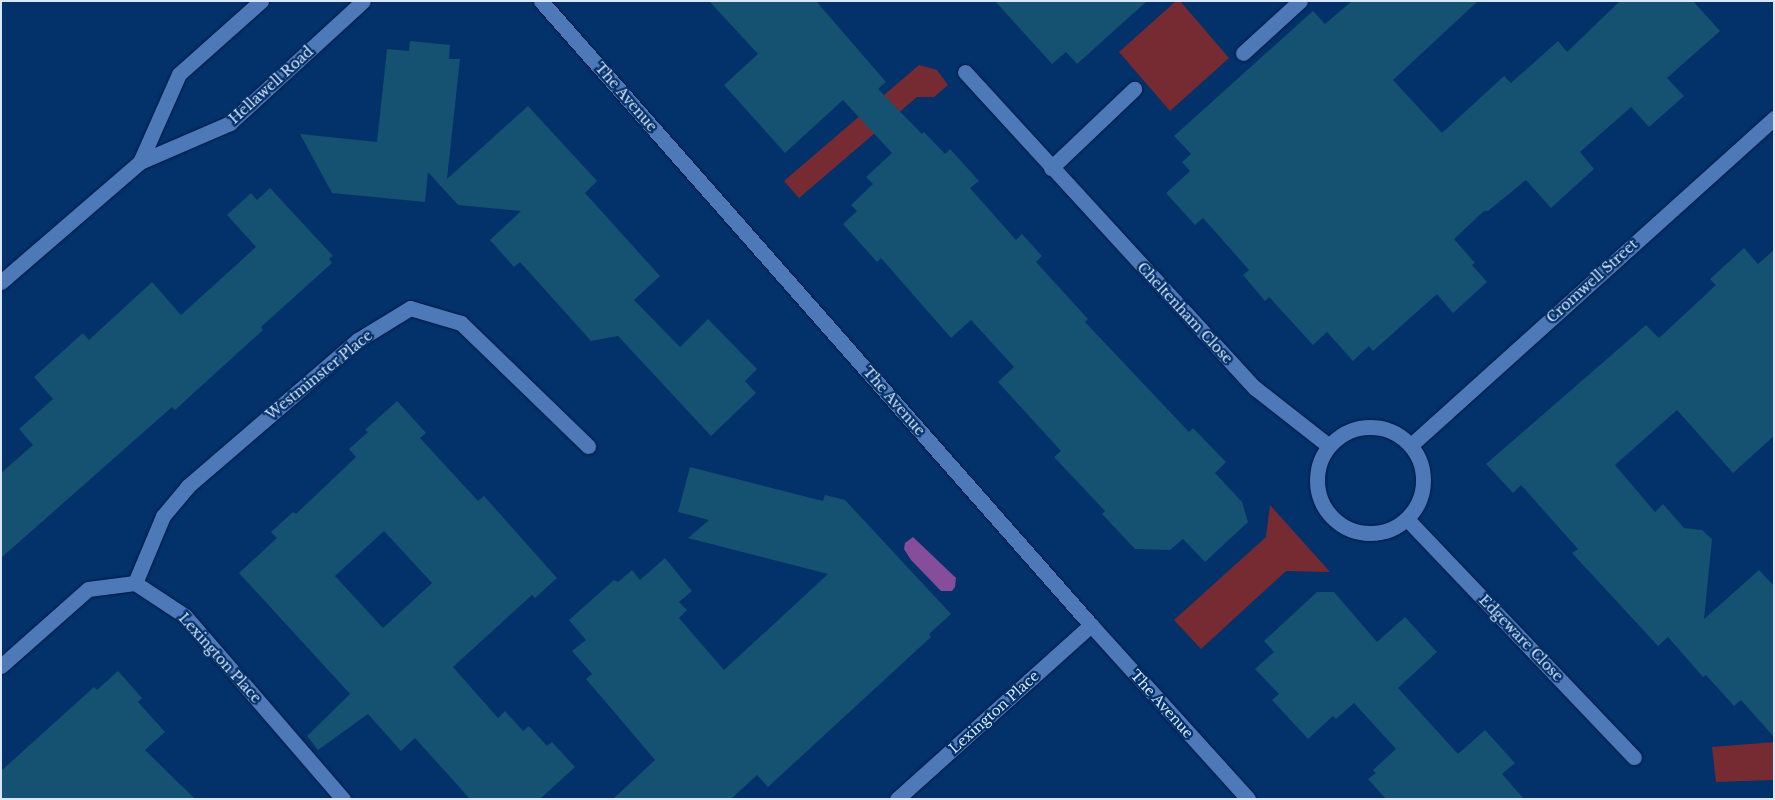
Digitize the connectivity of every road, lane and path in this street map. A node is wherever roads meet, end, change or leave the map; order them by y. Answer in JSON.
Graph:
{"nodes":[{"id":1,"x":261,"y":1,"type":"edge"},
{"id":2,"x":363,"y":1,"type":"edge"},
{"id":3,"x":541,"y":1,"type":"edge"},
{"id":4,"x":1300,"y":1,"type":"edge"},
{"id":5,"x":1242,"y":53,"type":"dead end"},
{"id":6,"x":965,"y":72,"type":"dead end"},
{"id":7,"x":1134,"y":89,"type":"dead end"},
{"id":8,"x":1774,"y":118,"type":"edge"},
{"id":9,"x":140,"y":162,"type":"junction"},
{"id":10,"x":1051,"y":168,"type":"junction"},
{"id":11,"x":1,"y":282,"type":"edge"},
{"id":12,"x":1411,"y":445,"type":"junction"},
{"id":13,"x":588,"y":446,"type":"dead end"},
{"id":14,"x":1329,"y":446,"type":"junction"},
{"id":15,"x":1407,"y":518,"type":"junction"},
{"id":16,"x":136,"y":583,"type":"junction"},
{"id":17,"x":1091,"y":624,"type":"junction"},
{"id":18,"x":1,"y":666,"type":"edge"},
{"id":19,"x":1634,"y":757,"type":"dead end"},
{"id":20,"x":343,"y":799,"type":"edge"},
{"id":21,"x":897,"y":799,"type":"edge"},
{"id":22,"x":1248,"y":799,"type":"edge"}],
"edges":[{"from":1,"to":9,"type":"street","name":"Hellawell Road"},
{"from":2,"to":9,"type":"street","name":"Hellawell Road"},
{"from":3,"to":17,"type":"street","name":"The Avenue"},
{"from":4,"to":5,"type":"street"},
{"from":6,"to":10,"type":"street","name":"Cheltenham Close"},
{"from":7,"to":10,"type":"street"},
{"from":8,"to":12,"type":"street","name":"Cromwell Street"},
{"from":9,"to":11,"type":"street","name":"Hellawell Road"},
{"from":10,"to":14,"type":"street","name":"Cheltenham Close"},
{"from":12,"to":14,"type":"street"},
{"from":12,"to":15,"type":"street"},
{"from":13,"to":16,"type":"street","name":"Westminster Place"},
{"from":14,"to":15,"type":"street"},
{"from":15,"to":19,"type":"street","name":"Edgeware Close"},
{"from":16,"to":18,"type":"street"},
{"from":16,"to":20,"type":"street","name":"Lexington Place"},
{"from":17,"to":21,"type":"street","name":"Lexington Place"},
{"from":17,"to":22,"type":"street","name":"The Avenue"}]}
